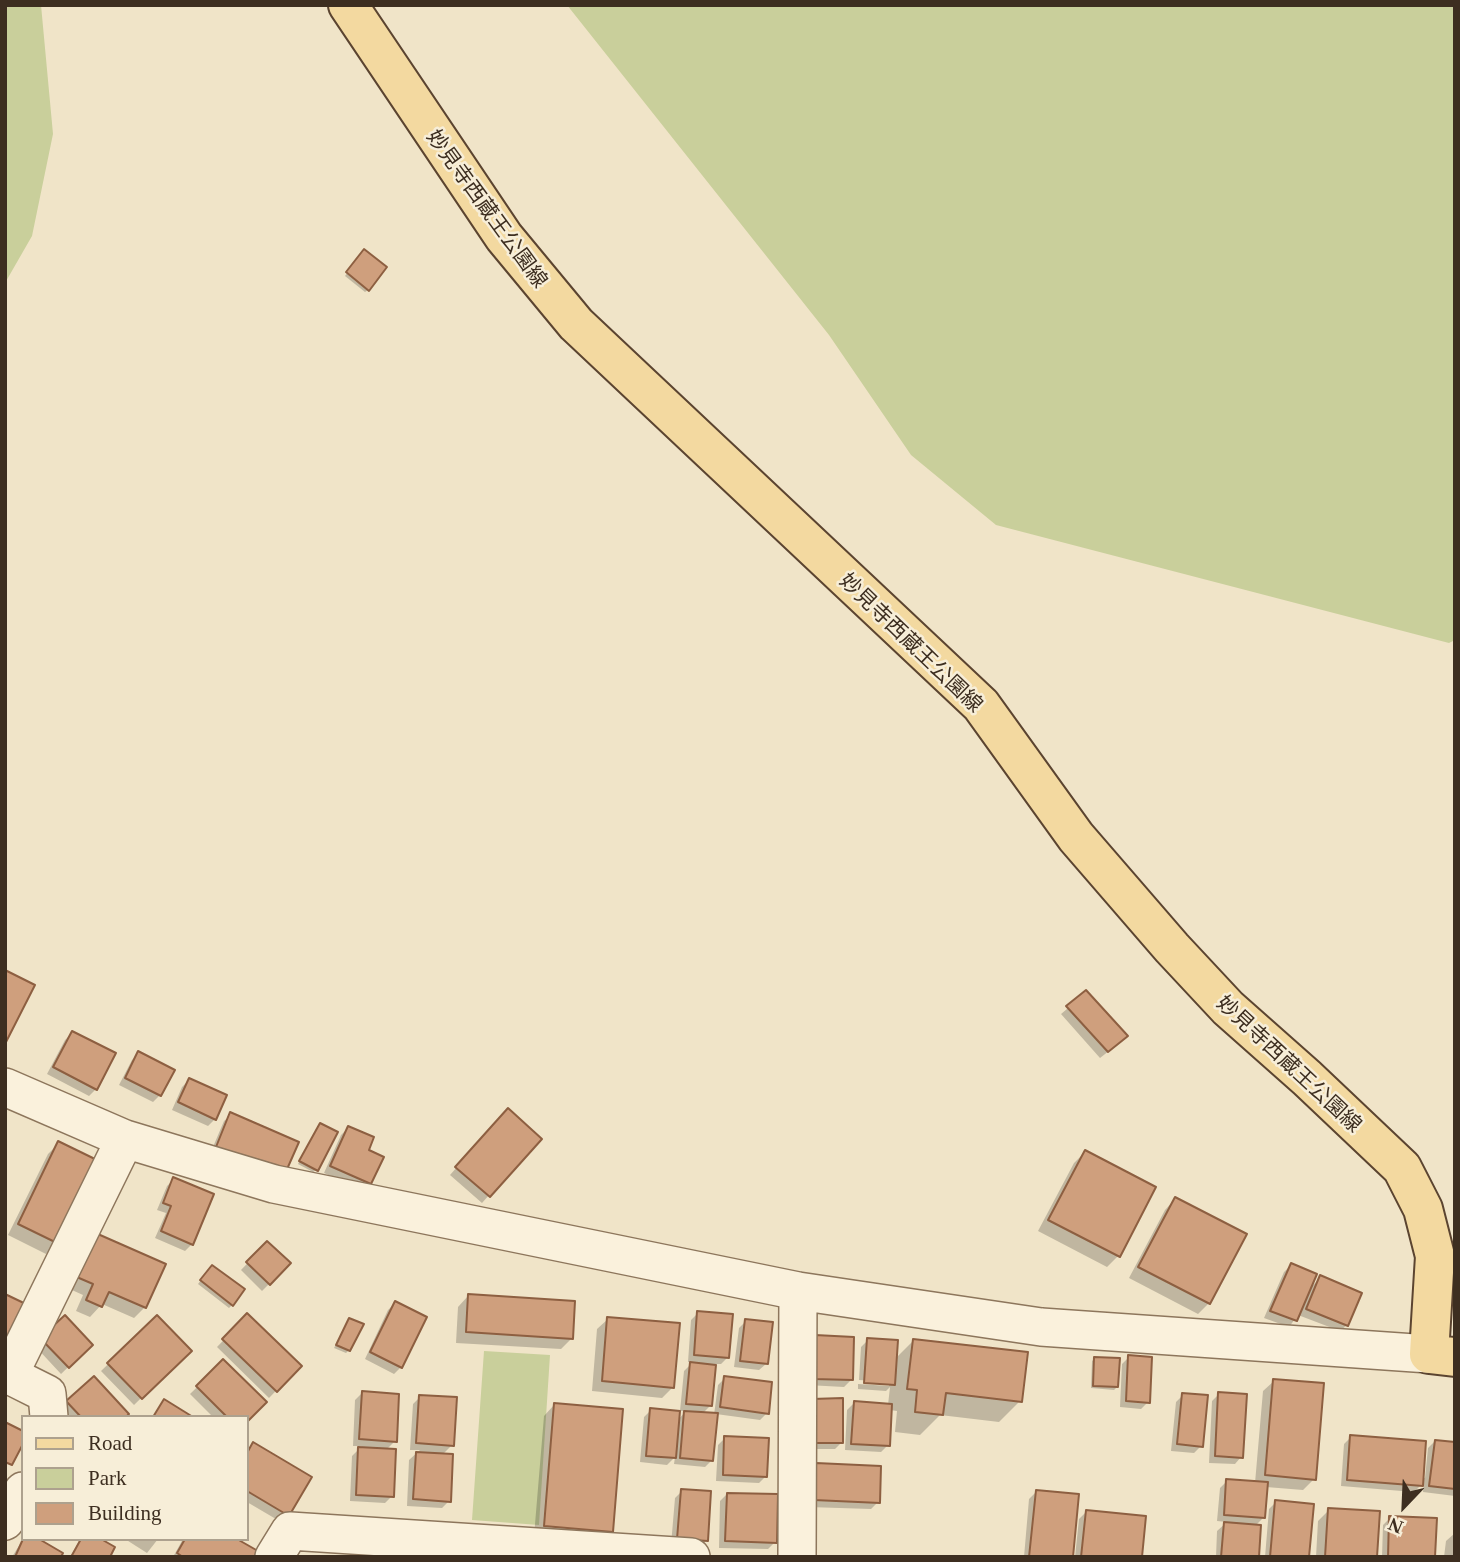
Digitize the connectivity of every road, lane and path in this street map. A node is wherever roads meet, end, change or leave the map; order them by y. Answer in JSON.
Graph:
{"nodes":[{"id":1,"x":348,"y":5,"type":"edge"},
{"id":2,"x":5,"y":1087,"type":"edge"},
{"id":3,"x":125,"y":1139,"type":"junction"},
{"id":4,"x":798,"y":1292,"type":"junction"},
{"id":5,"x":1442,"y":1355,"type":"edge"},
{"id":6,"x":7,"y":1374,"type":"edge"},
{"id":7,"x":50,"y":1415,"type":"edge"},
{"id":8,"x":21,"y":1494,"type":"edge"},
{"id":9,"x":5,"y":1521,"type":"edge"},
{"id":10,"x":274,"y":1557,"type":"edge"},
{"id":11,"x":691,"y":1557,"type":"edge"},
{"id":12,"x":797,"y":1557,"type":"edge"}],
"edges":[{"from":1,"to":5,"type":"main road","name":"妙見寺西蔵王公園線"},
{"from":2,"to":3,"type":"lane"},
{"from":3,"to":4,"type":"lane"},
{"from":3,"to":6,"type":"lane"},
{"from":4,"to":5,"type":"lane"},
{"from":4,"to":12,"type":"lane"},
{"from":6,"to":7,"type":"lane"},
{"from":8,"to":9,"type":"lane"},
{"from":10,"to":11,"type":"lane"}]}
